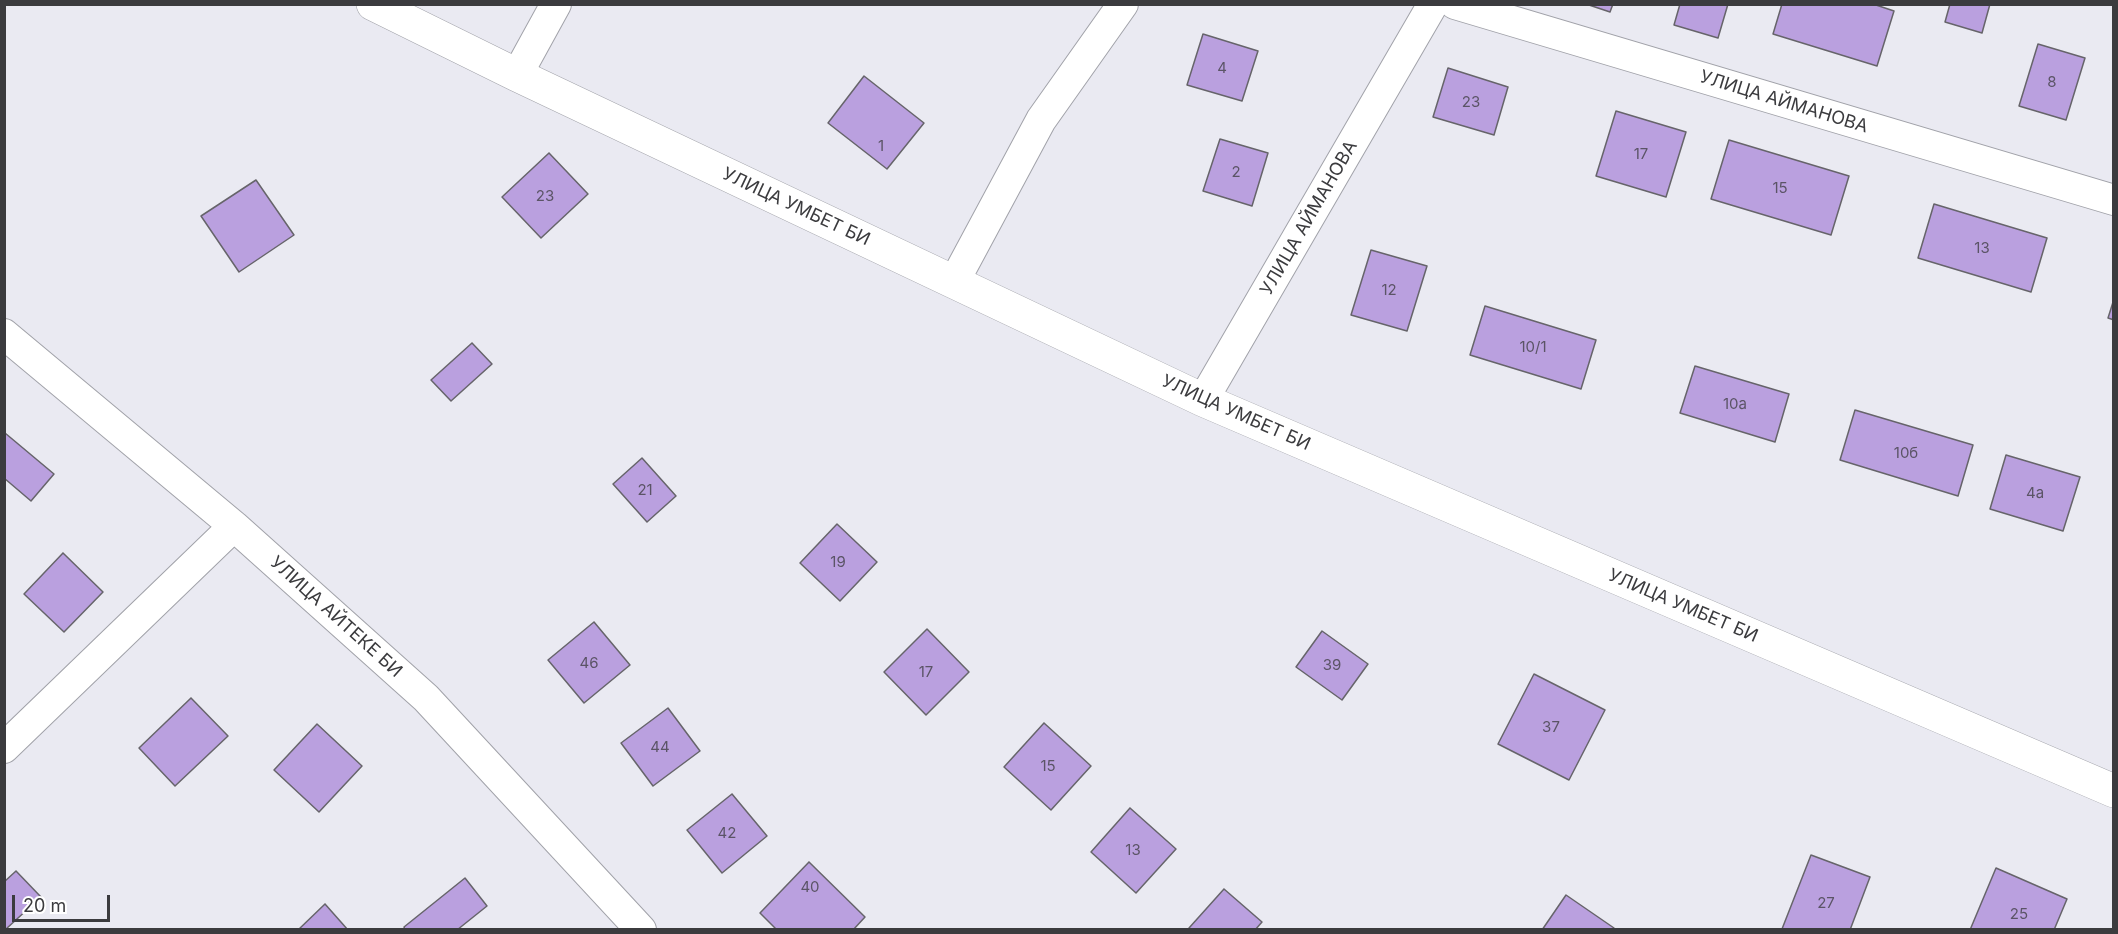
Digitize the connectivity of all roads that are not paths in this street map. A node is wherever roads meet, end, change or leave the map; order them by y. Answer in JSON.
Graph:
{"nodes":[{"id":1,"x":373,"y":4,"type":"edge"},
{"id":2,"x":556,"y":4,"type":"edge"},
{"id":3,"x":1123,"y":4,"type":"edge"},
{"id":4,"x":1433,"y":4,"type":"edge"},
{"id":5,"x":1455,"y":4,"type":"edge"},
{"id":6,"x":517,"y":75,"type":"junction"},
{"id":7,"x":2114,"y":200,"type":"edge"},
{"id":8,"x":954,"y":282,"type":"junction"},
{"id":9,"x":4,"y":334,"type":"edge"},
{"id":10,"x":1203,"y":400,"type":"junction"},
{"id":11,"x":234,"y":526,"type":"junction"},
{"id":12,"x":4,"y":748,"type":"edge"},
{"id":13,"x":2114,"y":791,"type":"edge"},
{"id":14,"x":641,"y":930,"type":"edge"}],
"edges":[{"from":1,"to":6,"type":"street","name":"УЛИЦА УМБЕТ БИ"},
{"from":2,"to":6,"type":"street"},
{"from":3,"to":8,"type":"street"},
{"from":4,"to":10,"type":"street","name":"УЛИЦА АЙМАНОВА"},
{"from":5,"to":7,"type":"street","name":"УЛИЦА АЙМАНОВА"},
{"from":6,"to":8,"type":"street","name":"УЛИЦА УМБЕТ БИ"},
{"from":8,"to":10,"type":"street","name":"УЛИЦА УМБЕТ БИ"},
{"from":9,"to":11,"type":"street","name":"УЛИЦА АЙТЕКЕ БИ"},
{"from":10,"to":13,"type":"street","name":"УЛИЦА УМБЕТ БИ"},
{"from":11,"to":12,"type":"street"},
{"from":11,"to":14,"type":"street","name":"УЛИЦА АЙТЕКЕ БИ"}]}
